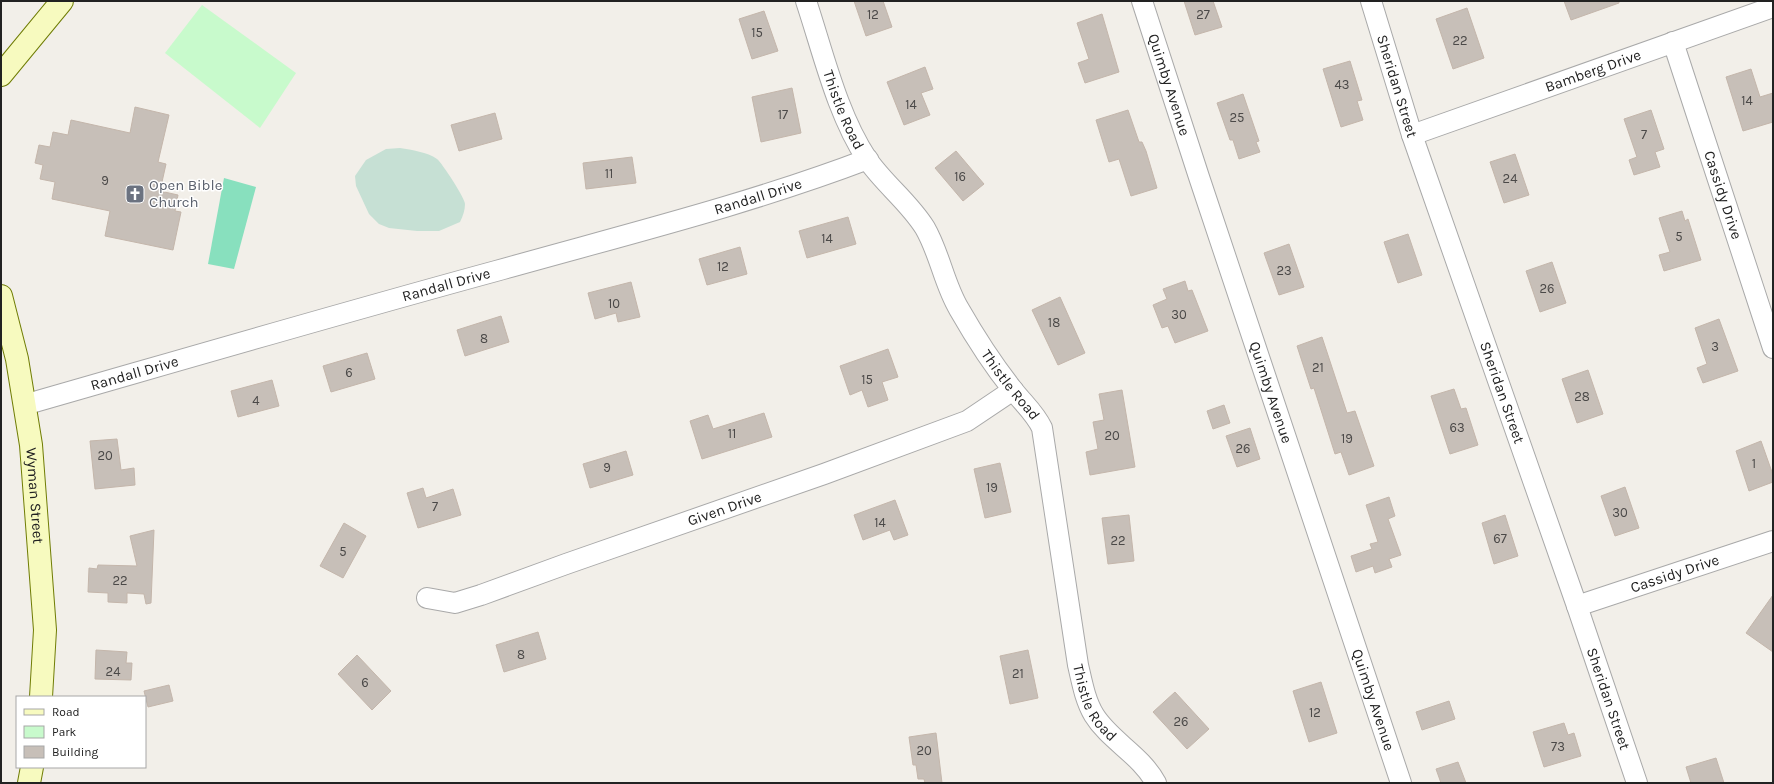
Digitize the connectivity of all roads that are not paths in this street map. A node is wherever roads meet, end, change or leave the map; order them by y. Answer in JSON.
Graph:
{"nodes":[{"id":1,"x":62,"y":1,"type":"edge"},
{"id":2,"x":806,"y":1,"type":"edge"},
{"id":3,"x":1142,"y":1,"type":"edge"},
{"id":4,"x":1371,"y":1,"type":"edge"},
{"id":5,"x":1773,"y":7,"type":"edge"},
{"id":6,"x":1673,"y":42,"type":"junction"},
{"id":7,"x":1,"y":75,"type":"edge"},
{"id":8,"x":1412,"y":135,"type":"junction"},
{"id":9,"x":868,"y":159,"type":"junction"},
{"id":10,"x":1,"y":296,"type":"edge"},
{"id":11,"x":1773,"y":348,"type":"edge"},
{"id":12,"x":1013,"y":390,"type":"junction"},
{"id":13,"x":24,"y":405,"type":"junction"},
{"id":14,"x":1773,"y":541,"type":"edge"},
{"id":15,"x":427,"y":598,"type":"dead end"},
{"id":16,"x":1578,"y":606,"type":"junction"},
{"id":17,"x":41,"y":696,"type":"edge"},
{"id":18,"x":32,"y":768,"type":"edge"},
{"id":19,"x":29,"y":783,"type":"edge"},
{"id":20,"x":1156,"y":783,"type":"edge"},
{"id":21,"x":1401,"y":783,"type":"edge"},
{"id":22,"x":1637,"y":783,"type":"edge"}],
"edges":[{"from":1,"to":7,"type":"street"},
{"from":2,"to":9,"type":"street","name":"Thistle Road"},
{"from":3,"to":21,"type":"street","name":"Quimby Avenue"},
{"from":4,"to":8,"type":"street","name":"Sheridan Street"},
{"from":5,"to":6,"type":"street","name":"Bamberg Drive"},
{"from":6,"to":8,"type":"street","name":"Bamberg Drive"},
{"from":6,"to":11,"type":"street","name":"Cassidy Drive"},
{"from":8,"to":16,"type":"street","name":"Sheridan Street"},
{"from":9,"to":12,"type":"street","name":"Thistle Road"},
{"from":9,"to":13,"type":"street","name":"Randall Drive"},
{"from":10,"to":13,"type":"street","name":"Wyman Street"},
{"from":12,"to":15,"type":"street","name":"Given Drive"},
{"from":12,"to":20,"type":"street","name":"Thistle Road"},
{"from":13,"to":17,"type":"street","name":"Wyman Street"},
{"from":14,"to":16,"type":"street","name":"Cassidy Drive"},
{"from":16,"to":22,"type":"street","name":"Sheridan Street"},
{"from":18,"to":19,"type":"street"}]}
